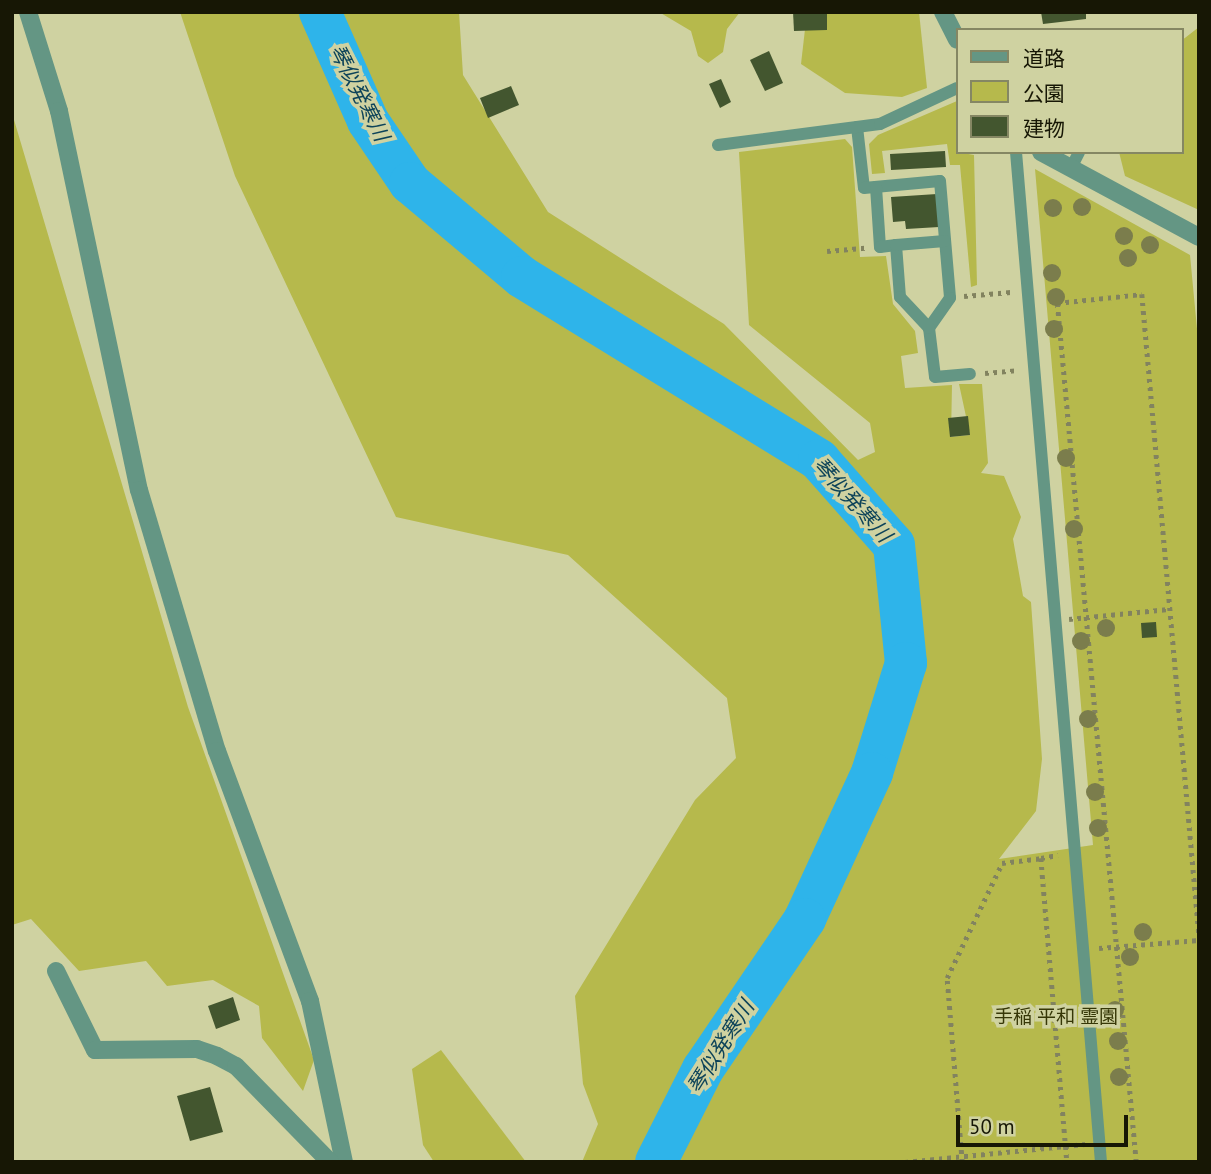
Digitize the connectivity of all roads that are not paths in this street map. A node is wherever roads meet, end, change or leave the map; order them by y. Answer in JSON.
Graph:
{"nodes":[{"id":1,"x":28,"y":12,"type":"edge"},
{"id":2,"x":943,"y":12,"type":"edge"},
{"id":3,"x":956,"y":38,"type":"edge"},
{"id":4,"x":956,"y":89,"type":"edge"},
{"id":5,"x":857,"y":127,"type":"junction"},
{"id":6,"x":718,"y":145,"type":"dead end"},
{"id":7,"x":1016,"y":154,"type":"edge"},
{"id":8,"x":1050,"y":154,"type":"edge"},
{"id":9,"x":1075,"y":160,"type":"edge"},
{"id":10,"x":876,"y":187,"type":"junction"},
{"id":11,"x":1199,"y":237,"type":"edge"},
{"id":12,"x":945,"y":241,"type":"junction"},
{"id":13,"x":897,"y":245,"type":"junction"},
{"id":14,"x":929,"y":328,"type":"junction"},
{"id":15,"x":976,"y":374,"type":"road end"},
{"id":16,"x":56,"y":971,"type":"dead end"},
{"id":17,"x":330,"y":1162,"type":"edge"},
{"id":18,"x":344,"y":1162,"type":"edge"},
{"id":19,"x":1101,"y":1162,"type":"edge"}],
"edges":[{"from":1,"to":18,"type":"street"},
{"from":2,"to":3,"type":"street"},
{"from":4,"to":5,"type":"lane"},
{"from":5,"to":6,"type":"lane"},
{"from":5,"to":10,"type":"lane"},
{"from":7,"to":19,"type":"lane"},
{"from":8,"to":9,"type":"street"},
{"from":9,"to":11,"type":"street"},
{"from":10,"to":12,"type":"lane"},
{"from":10,"to":13,"type":"lane"},
{"from":12,"to":13,"type":"lane"},
{"from":12,"to":14,"type":"lane"},
{"from":13,"to":14,"type":"lane"},
{"from":14,"to":15,"type":"lane"},
{"from":16,"to":17,"type":"street"}]}
